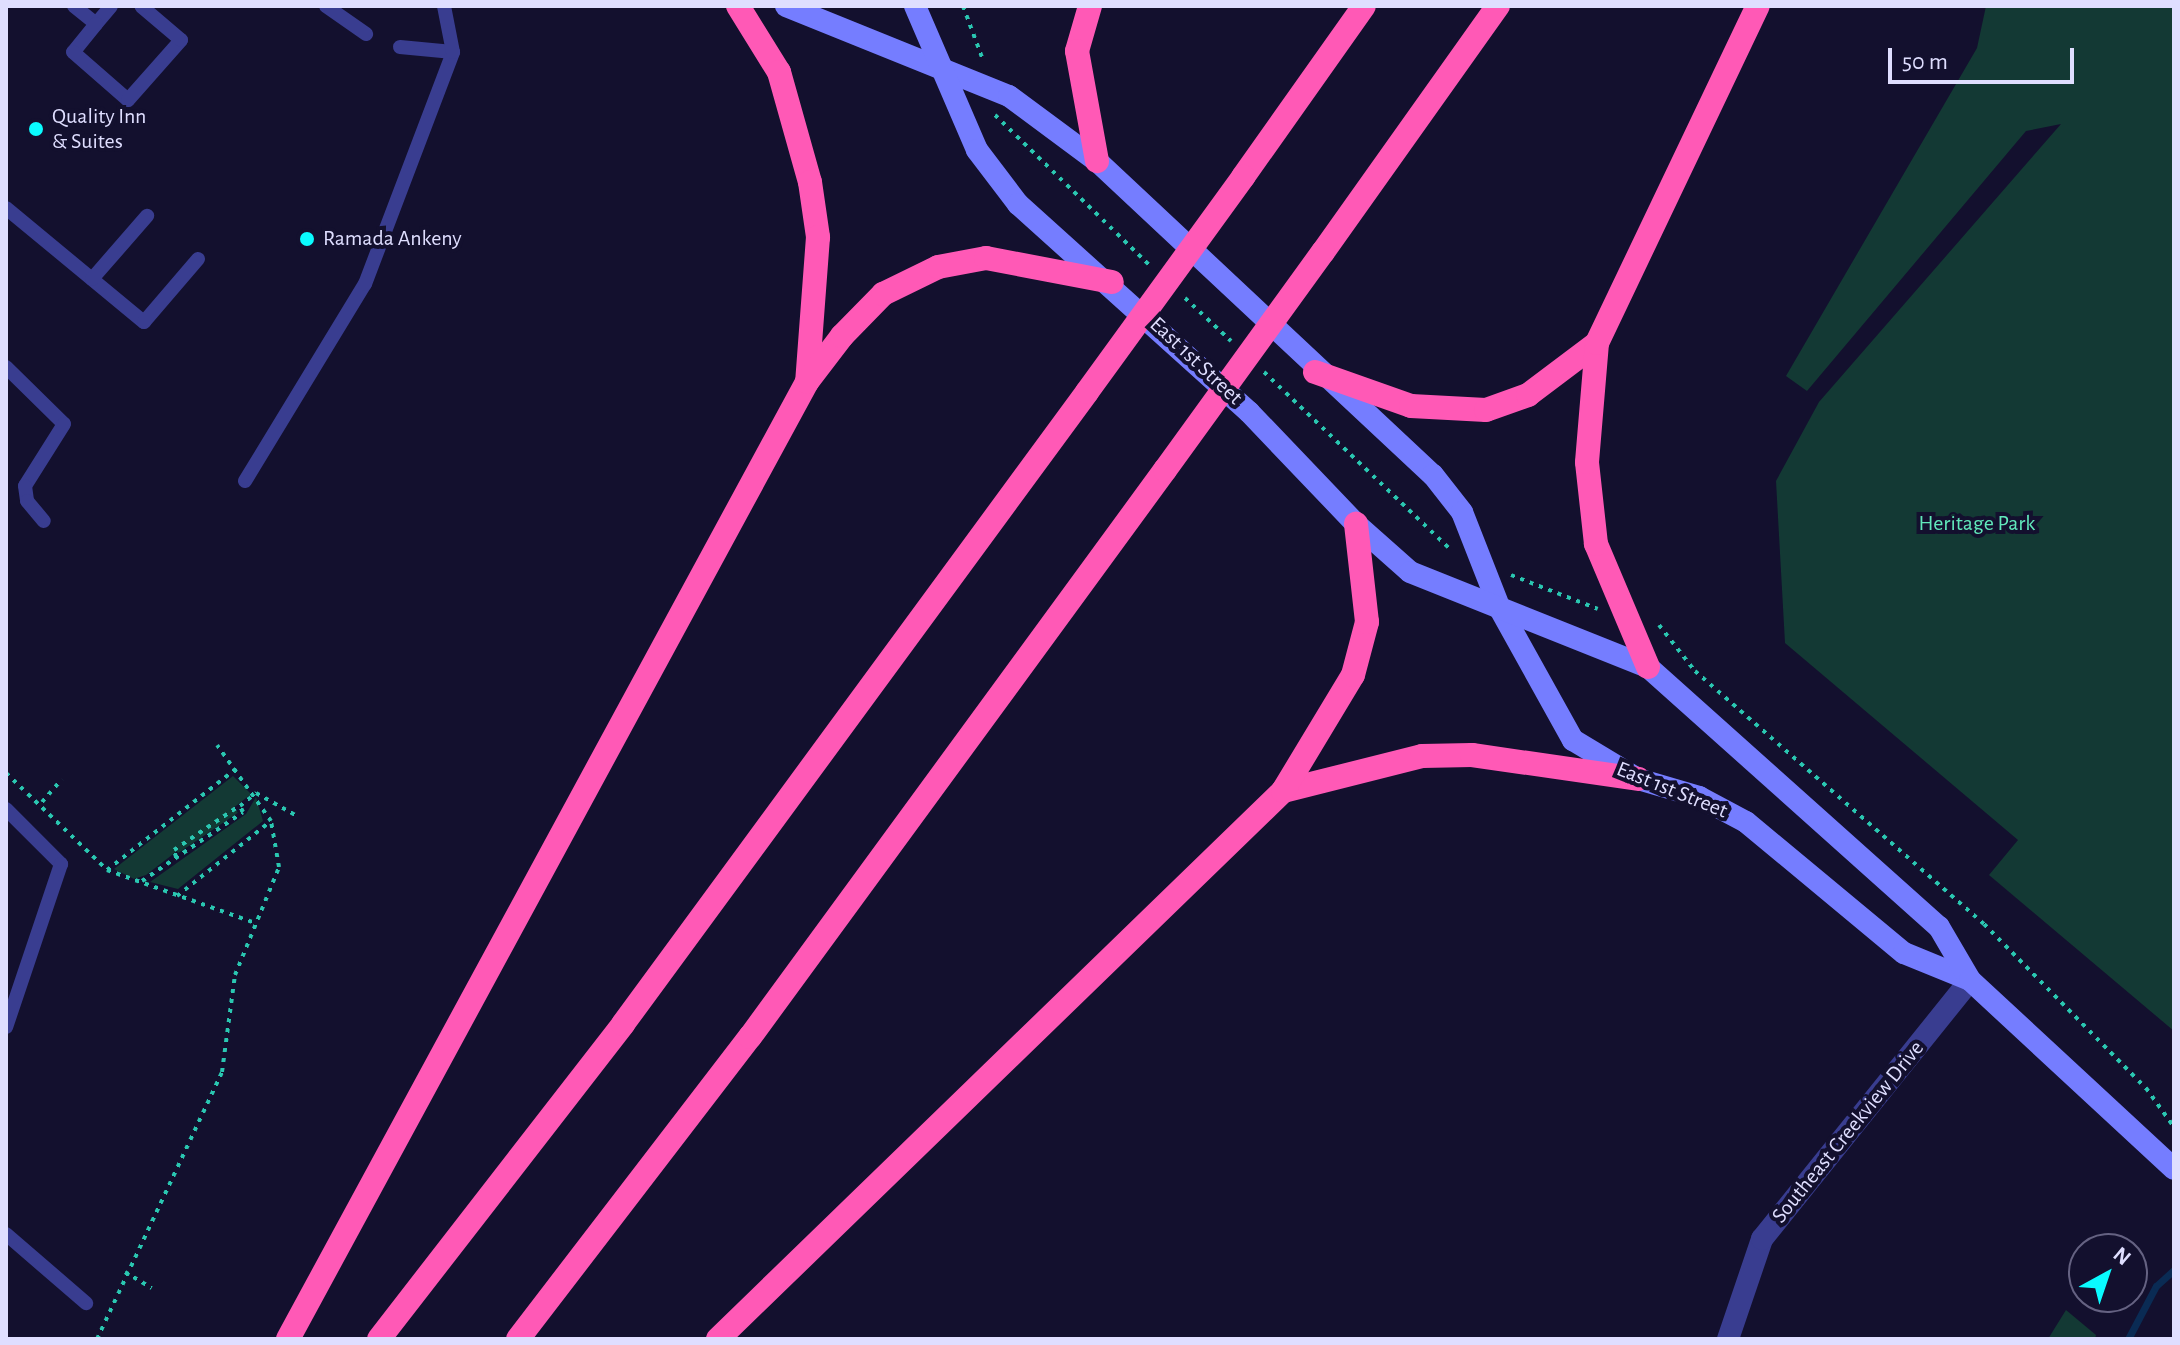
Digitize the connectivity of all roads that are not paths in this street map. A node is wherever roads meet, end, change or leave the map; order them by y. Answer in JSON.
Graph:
{"nodes":[{"id":1,"x":74,"y":6,"type":"edge"},
{"id":2,"x":111,"y":6,"type":"edge"},
{"id":3,"x":141,"y":6,"type":"edge"},
{"id":4,"x":326,"y":6,"type":"edge"},
{"id":5,"x":444,"y":6,"type":"edge"},
{"id":6,"x":738,"y":6,"type":"edge"},
{"id":7,"x":786,"y":6,"type":"edge"},
{"id":8,"x":915,"y":6,"type":"edge"},
{"id":9,"x":1090,"y":6,"type":"edge"},
{"id":10,"x":1364,"y":6,"type":"edge"},
{"id":11,"x":1498,"y":6,"type":"edge"},
{"id":12,"x":1758,"y":6,"type":"edge"},
{"id":13,"x":96,"y":24,"type":"junction"},
{"id":14,"x":366,"y":34,"type":"dead end"},
{"id":15,"x":400,"y":47,"type":"dead end"},
{"id":16,"x":453,"y":52,"type":"junction"},
{"id":17,"x":940,"y":64,"type":"junction"},
{"id":18,"x":1097,"y":161,"type":"junction"},
{"id":19,"x":6,"y":208,"type":"edge"},
{"id":20,"x":147,"y":216,"type":"dead end"},
{"id":21,"x":198,"y":259,"type":"dead end"},
{"id":22,"x":92,"y":279,"type":"junction"},
{"id":23,"x":1112,"y":282,"type":"junction"},
{"id":24,"x":1597,"y":343,"type":"junction"},
{"id":25,"x":6,"y":367,"type":"edge"},
{"id":26,"x":1315,"y":372,"type":"junction"},
{"id":27,"x":807,"y":382,"type":"junction"},
{"id":28,"x":245,"y":481,"type":"dead end"},
{"id":29,"x":44,"y":521,"type":"dead end"},
{"id":30,"x":1356,"y":524,"type":"junction"},
{"id":31,"x":1500,"y":609,"type":"junction"},
{"id":32,"x":1648,"y":667,"type":"junction"},
{"id":33,"x":1638,"y":779,"type":"junction"},
{"id":34,"x":1283,"y":791,"type":"junction"},
{"id":35,"x":6,"y":809,"type":"edge"},
{"id":36,"x":1970,"y":980,"type":"junction"},
{"id":37,"x":6,"y":1025,"type":"edge"},
{"id":38,"x":2174,"y":1169,"type":"edge"},
{"id":39,"x":6,"y":1234,"type":"edge"},
{"id":40,"x":86,"y":1303,"type":"dead end"},
{"id":41,"x":288,"y":1339,"type":"edge"},
{"id":42,"x":379,"y":1339,"type":"edge"},
{"id":43,"x":518,"y":1339,"type":"edge"},
{"id":44,"x":718,"y":1339,"type":"edge"},
{"id":45,"x":1728,"y":1339,"type":"edge"}],
"edges":[{"from":1,"to":13,"type":"lane"},
{"from":2,"to":13,"type":"lane"},
{"from":3,"to":13,"type":"lane"},
{"from":4,"to":14,"type":"lane"},
{"from":5,"to":16,"type":"lane"},
{"from":6,"to":27,"type":"highway"},
{"from":7,"to":17,"type":"main road","name":"East 1st Street"},
{"from":8,"to":17,"type":"main road","name":"East 1st Street"},
{"from":9,"to":18,"type":"highway"},
{"from":10,"to":42,"type":"highway","bridge":true},
{"from":11,"to":43,"type":"highway","bridge":true},
{"from":12,"to":24,"type":"highway"},
{"from":15,"to":16,"type":"lane"},
{"from":16,"to":28,"type":"lane"},
{"from":17,"to":18,"type":"main road","name":"East 1st Street"},
{"from":17,"to":23,"type":"main road","name":"East 1st Street"},
{"from":18,"to":26,"type":"main road","name":"East 1st Street"},
{"from":19,"to":22,"type":"lane"},
{"from":20,"to":22,"type":"lane"},
{"from":21,"to":22,"type":"lane"},
{"from":23,"to":27,"type":"highway"},
{"from":23,"to":30,"type":"main road","name":"East 1st Street"},
{"from":24,"to":26,"type":"highway"},
{"from":24,"to":32,"type":"highway"},
{"from":25,"to":29,"type":"lane"},
{"from":26,"to":31,"type":"main road","name":"East 1st Street"},
{"from":27,"to":41,"type":"highway"},
{"from":30,"to":31,"type":"main road","name":"East 1st Street"},
{"from":30,"to":34,"type":"highway"},
{"from":31,"to":32,"type":"main road","name":"East 1st Street"},
{"from":31,"to":33,"type":"main road","name":"East 1st Street"},
{"from":32,"to":36,"type":"main road","name":"East 1st Street"},
{"from":33,"to":34,"type":"highway"},
{"from":33,"to":36,"type":"main road","name":"East 1st Street"},
{"from":34,"to":44,"type":"highway"},
{"from":35,"to":37,"type":"lane"},
{"from":36,"to":38,"type":"main road","name":"East 1st Street"},
{"from":36,"to":45,"type":"street","name":"Southeast Creekview Drive"},
{"from":39,"to":40,"type":"lane"}]}
